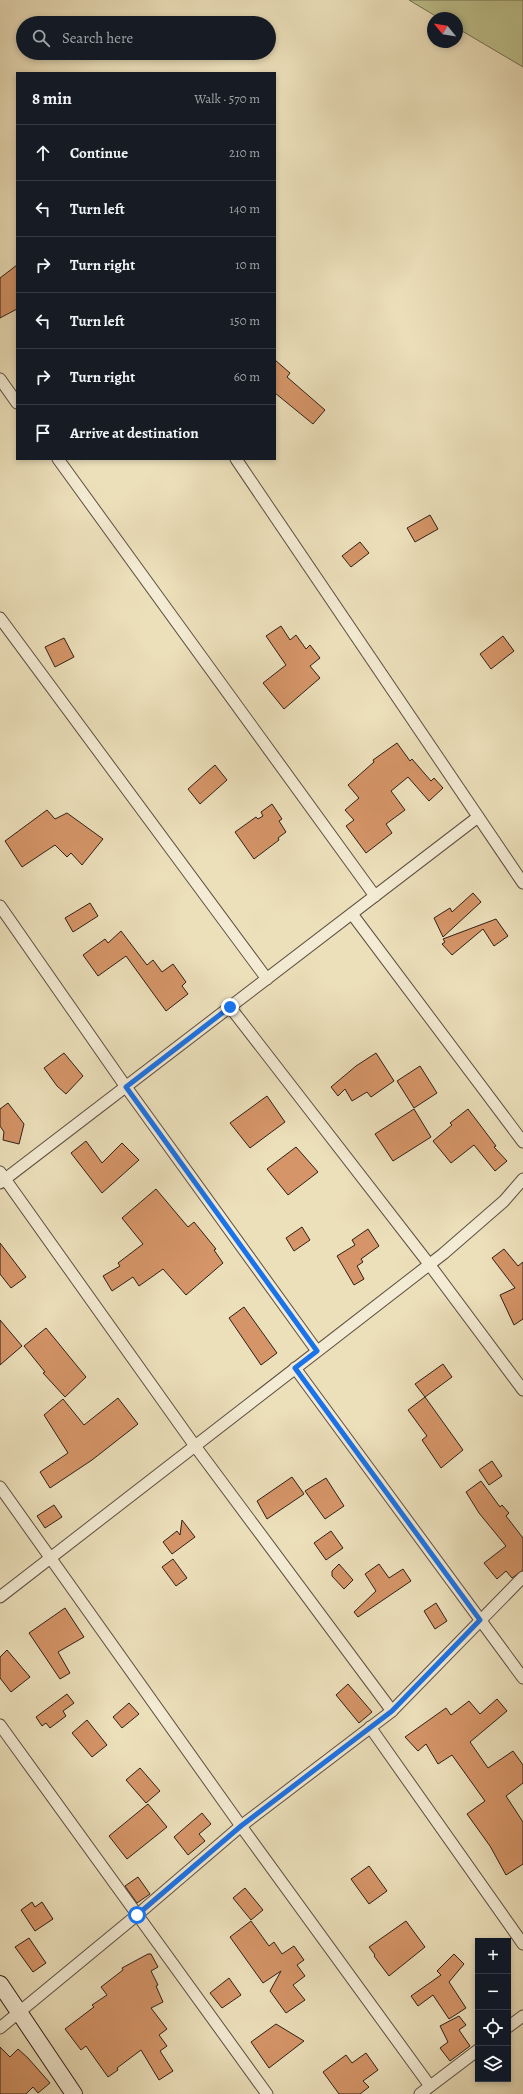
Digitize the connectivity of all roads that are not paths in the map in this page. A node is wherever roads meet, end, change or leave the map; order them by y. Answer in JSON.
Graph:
{"nodes":[{"id":1,"x":0,"y":379,"type":"edge"},
{"id":2,"x":16,"y":401,"type":"edge"},
{"id":3,"x":59,"y":460,"type":"edge"},
{"id":4,"x":237,"y":460,"type":"edge"},
{"id":5,"x":0,"y":618,"type":"edge"},
{"id":6,"x":478,"y":817,"type":"junction"},
{"id":7,"x":523,"y":883,"type":"edge"},
{"id":8,"x":374,"y":896,"type":"junction"},
{"id":9,"x":0,"y":906,"type":"edge"},
{"id":10,"x":352,"y":914,"type":"junction"},
{"id":11,"x":266,"y":979,"type":"junction"},
{"id":12,"x":230,"y":1007,"type":"junction"},
{"id":13,"x":126,"y":1087,"type":"junction"},
{"id":14,"x":523,"y":1142,"type":"edge"},
{"id":15,"x":2,"y":1178,"type":"edge"},
{"id":16,"x":523,"y":1179,"type":"edge"},
{"id":17,"x":429,"y":1264,"type":"junction"},
{"id":18,"x":317,"y":1351,"type":"junction"},
{"id":19,"x":295,"y":1368,"type":"junction"},
{"id":20,"x":523,"y":1390,"type":"edge"},
{"id":21,"x":195,"y":1446,"type":"junction"},
{"id":22,"x":0,"y":1488,"type":"edge"},
{"id":23,"x":50,"y":1558,"type":"junction"},
{"id":24,"x":523,"y":1577,"type":"edge"},
{"id":25,"x":0,"y":1597,"type":"edge"},
{"id":26,"x":480,"y":1620,"type":"junction"},
{"id":27,"x":523,"y":1678,"type":"edge"},
{"id":28,"x":392,"y":1711,"type":"junction"},
{"id":29,"x":0,"y":1724,"type":"edge"},
{"id":30,"x":370,"y":1728,"type":"junction"},
{"id":31,"x":241,"y":1826,"type":"junction"},
{"id":32,"x":137,"y":1915,"type":"junction"},
{"id":33,"x":523,"y":1944,"type":"edge"},
{"id":34,"x":0,"y":1984,"type":"edge"},
{"id":35,"x":19,"y":2012,"type":"junction"},
{"id":36,"x":523,"y":2016,"type":"edge"},
{"id":37,"x":511,"y":2025,"type":"edge"},
{"id":38,"x":0,"y":2028,"type":"edge"},
{"id":39,"x":475,"y":2052,"type":"edge"},
{"id":40,"x":430,"y":2086,"type":"junction"},
{"id":41,"x":74,"y":2094,"type":"edge"},
{"id":42,"x":267,"y":2094,"type":"edge"},
{"id":43,"x":420,"y":2094,"type":"edge"}],
"edges":[{"from":1,"to":2,"type":"street"},
{"from":3,"to":8,"type":"street"},
{"from":4,"to":6,"type":"street"},
{"from":5,"to":11,"type":"street"},
{"from":6,"to":7,"type":"street"},
{"from":6,"to":8,"type":"street"},
{"from":8,"to":10,"type":"street"},
{"from":9,"to":13,"type":"street"},
{"from":10,"to":11,"type":"street"},
{"from":10,"to":14,"type":"street"},
{"from":11,"to":12,"type":"street"},
{"from":12,"to":13,"type":"street"},
{"from":12,"to":17,"type":"street"},
{"from":13,"to":15,"type":"street"},
{"from":13,"to":18,"type":"street"},
{"from":15,"to":21,"type":"street"},
{"from":16,"to":17,"type":"street"},
{"from":17,"to":18,"type":"street"},
{"from":17,"to":20,"type":"street"},
{"from":18,"to":19,"type":"street"},
{"from":19,"to":21,"type":"street"},
{"from":19,"to":26,"type":"street"},
{"from":21,"to":23,"type":"street"},
{"from":21,"to":28,"type":"street"},
{"from":22,"to":23,"type":"street"},
{"from":23,"to":25,"type":"street"},
{"from":23,"to":31,"type":"street"},
{"from":24,"to":26,"type":"street"},
{"from":26,"to":27,"type":"street"},
{"from":26,"to":28,"type":"street"},
{"from":28,"to":30,"type":"street"},
{"from":29,"to":32,"type":"street"},
{"from":30,"to":31,"type":"street"},
{"from":30,"to":33,"type":"street"},
{"from":31,"to":32,"type":"street"},
{"from":31,"to":40,"type":"street"},
{"from":32,"to":35,"type":"street"},
{"from":32,"to":42,"type":"street"},
{"from":34,"to":35,"type":"street"},
{"from":35,"to":38,"type":"street"},
{"from":35,"to":41,"type":"street"},
{"from":36,"to":37,"type":"street"},
{"from":39,"to":40,"type":"street"},
{"from":40,"to":43,"type":"street"}]}
